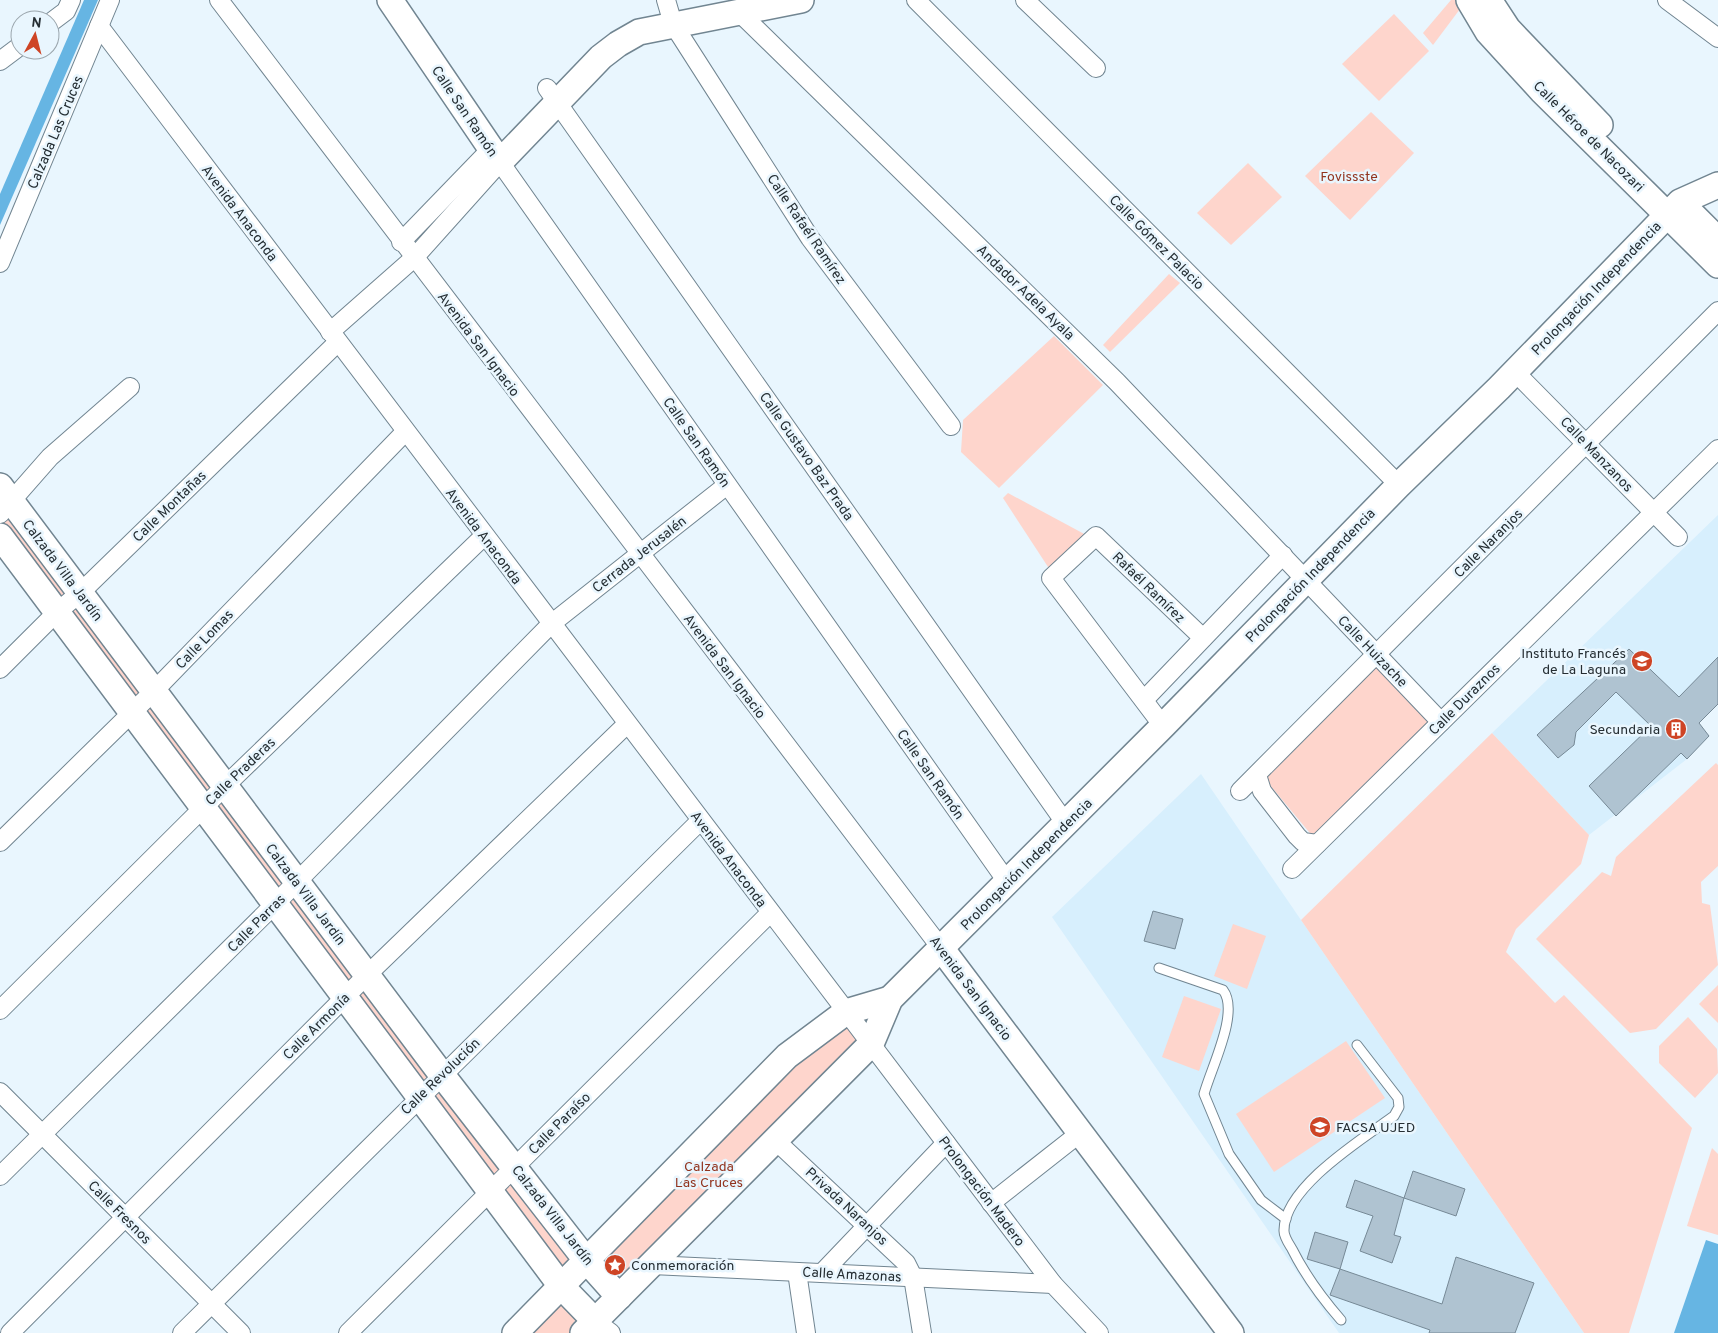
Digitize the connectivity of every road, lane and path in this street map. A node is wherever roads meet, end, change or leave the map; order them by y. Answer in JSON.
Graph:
{"nodes":[{"id":1,"x":72,"y":0,"type":"edge"},
{"id":2,"x":110,"y":0,"type":"edge"},
{"id":3,"x":218,"y":0,"type":"edge"},
{"id":4,"x":390,"y":0,"type":"edge"},
{"id":5,"x":801,"y":0,"type":"edge"},
{"id":6,"x":916,"y":0,"type":"edge"},
{"id":7,"x":1025,"y":0,"type":"edge"},
{"id":8,"x":1469,"y":0,"type":"edge"},
{"id":9,"x":1489,"y":0,"type":"edge"},
{"id":10,"x":1667,"y":0,"type":"edge"},
{"id":11,"x":733,"y":6,"type":"edge"},
{"id":12,"x":669,"y":12,"type":"edge"},
{"id":13,"x":60,"y":16,"type":"edge"},
{"id":14,"x":99,"y":26,"type":"junction"},
{"id":15,"x":1718,"y":38,"type":"edge"},
{"id":16,"x":1096,"y":68,"type":"dead end"},
{"id":17,"x":552,"y":95,"type":"junction"},
{"id":18,"x":495,"y":156,"type":"junction"},
{"id":19,"x":1718,"y":185,"type":"edge"},
{"id":20,"x":1674,"y":208,"type":"junction"},
{"id":21,"x":1718,"y":240,"type":"edge"},
{"id":22,"x":401,"y":242,"type":"junction"},
{"id":23,"x":414,"y":258,"type":"junction"},
{"id":24,"x":0,"y":263,"type":"edge"},
{"id":25,"x":1718,"y":265,"type":"edge"},
{"id":26,"x":1718,"y":311,"type":"edge"},
{"id":27,"x":334,"y":337,"type":"junction"},
{"id":28,"x":1515,"y":372,"type":"junction"},
{"id":29,"x":130,"y":387,"type":"dead end"},
{"id":30,"x":951,"y":426,"type":"dead end"},
{"id":31,"x":405,"y":432,"type":"junction"},
{"id":32,"x":1586,"y":444,"type":"junction"},
{"id":33,"x":1718,"y":449,"type":"edge"},
{"id":34,"x":728,"y":485,"type":"junction"},
{"id":35,"x":1398,"y":485,"type":"junction"},
{"id":36,"x":4,"y":501,"type":"edge"},
{"id":37,"x":1653,"y":512,"type":"junction"},
{"id":38,"x":0,"y":536,"type":"edge"},
{"id":39,"x":484,"y":536,"type":"junction"},
{"id":40,"x":1678,"y":537,"type":"dead end"},
{"id":41,"x":639,"y":554,"type":"junction"},
{"id":42,"x":1282,"y":555,"type":"junction"},
{"id":43,"x":1305,"y":580,"type":"junction"},
{"id":44,"x":80,"y":593,"type":"junction"},
{"id":45,"x":56,"y":612,"type":"junction"},
{"id":46,"x":551,"y":624,"type":"junction"},
{"id":47,"x":1203,"y":638,"type":"junction"},
{"id":48,"x":1377,"y":654,"type":"junction"},
{"id":49,"x":0,"y":670,"type":"edge"},
{"id":50,"x":154,"y":691,"type":"junction"},
{"id":51,"x":1144,"y":700,"type":"junction"},
{"id":52,"x":132,"y":712,"type":"junction"},
{"id":53,"x":1440,"y":722,"type":"junction"},
{"id":54,"x":627,"y":724,"type":"junction"},
{"id":55,"x":1163,"y":726,"type":"junction"},
{"id":56,"x":1257,"y":775,"type":"junction"},
{"id":57,"x":224,"y":786,"type":"junction"},
{"id":58,"x":1240,"y":792,"type":"dead end"},
{"id":59,"x":203,"y":808,"type":"junction"},
{"id":60,"x":700,"y":821,"type":"junction"},
{"id":61,"x":1066,"y":824,"type":"junction"},
{"id":62,"x":0,"y":842,"type":"edge"},
{"id":63,"x":1317,"y":844,"type":"junction"},
{"id":64,"x":1292,"y":869,"type":"dead end"},
{"id":65,"x":296,"y":882,"type":"junction"},
{"id":66,"x":1008,"y":883,"type":"junction"},
{"id":67,"x":275,"y":904,"type":"junction"},
{"id":68,"x":770,"y":913,"type":"junction"},
{"id":69,"x":941,"y":948,"type":"junction"},
{"id":70,"x":1160,"y":968,"type":"dead end"},
{"id":71,"x":367,"y":975,"type":"junction"},
{"id":72,"x":345,"y":998,"type":"junction"},
{"id":73,"x":890,"y":1000,"type":"junction"},
{"id":74,"x":0,"y":1010,"type":"edge"},
{"id":75,"x":846,"y":1012,"type":"junction"},
{"id":76,"x":871,"y":1044,"type":"junction"},
{"id":77,"x":1357,"y":1045,"type":"dead end"},
{"id":78,"x":442,"y":1075,"type":"junction"},
{"id":79,"x":0,"y":1092,"type":"edge"},
{"id":80,"x":419,"y":1097,"type":"junction"},
{"id":81,"x":1080,"y":1133,"type":"junction"},
{"id":82,"x":42,"y":1134,"type":"junction"},
{"id":83,"x":775,"y":1140,"type":"junction"},
{"id":84,"x":946,"y":1143,"type":"junction"},
{"id":85,"x":515,"y":1167,"type":"junction"},
{"id":86,"x":0,"y":1176,"type":"edge"},
{"id":87,"x":490,"y":1192,"type":"junction"},
{"id":88,"x":992,"y":1203,"type":"junction"},
{"id":89,"x":125,"y":1218,"type":"junction"},
{"id":90,"x":1286,"y":1219,"type":"junction"},
{"id":91,"x":867,"y":1225,"type":"junction"},
{"id":92,"x":586,"y":1260,"type":"junction"},
{"id":93,"x":652,"y":1264,"type":"junction"},
{"id":94,"x":797,"y":1272,"type":"junction"},
{"id":95,"x":822,"y":1273,"type":"junction"},
{"id":96,"x":913,"y":1277,"type":"junction"},
{"id":97,"x":1053,"y":1284,"type":"junction"},
{"id":98,"x":561,"y":1286,"type":"junction"},
{"id":99,"x":619,"y":1297,"type":"junction"},
{"id":100,"x":211,"y":1304,"type":"junction"},
{"id":101,"x":1341,"y":1320,"type":"dead end"},
{"id":102,"x":596,"y":1329,"type":"edge"},
{"id":103,"x":10,"y":1333,"type":"edge"},
{"id":104,"x":182,"y":1333,"type":"edge"},
{"id":105,"x":240,"y":1333,"type":"edge"},
{"id":106,"x":348,"y":1333,"type":"edge"},
{"id":107,"x":515,"y":1333,"type":"edge"},
{"id":108,"x":806,"y":1333,"type":"edge"},
{"id":109,"x":922,"y":1333,"type":"edge"},
{"id":110,"x":1099,"y":1333,"type":"edge"},
{"id":111,"x":1231,"y":1333,"type":"edge"}],
"edges":[{"from":1,"to":13,"type":"street"},
{"from":2,"to":14,"type":"street","name":"Calzada Las Cruces"},
{"from":3,"to":22,"type":"street","name":"Avenida San Ignacio"},
{"from":4,"to":18,"type":"street","name":"Calle San Ramón"},
{"from":5,"to":11,"type":"street"},
{"from":6,"to":35,"type":"street","name":"Calle Gómez Palacio"},
{"from":7,"to":16,"type":"street"},
{"from":8,"to":20,"type":"street","name":"Calle Héroe de Nacozari"},
{"from":9,"to":20,"type":"street","name":"Calle Héroe de Nacozari"},
{"from":10,"to":15,"type":"street"},
{"from":11,"to":12,"type":"street"},
{"from":11,"to":42,"type":"street","name":"Andador Adela Ayala"},
{"from":12,"to":17,"type":"street"},
{"from":12,"to":30,"type":"street","name":"Calle Rafaél Ramírez"},
{"from":14,"to":24,"type":"street","name":"Calzada Las Cruces"},
{"from":14,"to":27,"type":"street","name":"Avenida Anaconda"},
{"from":17,"to":18,"type":"street"},
{"from":17,"to":61,"type":"street","name":"Calle Gustavo Baz Prada"},
{"from":18,"to":22,"type":"street"},
{"from":18,"to":23,"type":"street","name":"Calle Montañas"},
{"from":18,"to":34,"type":"street","name":"Calle San Ramón"},
{"from":19,"to":20,"type":"street"},
{"from":20,"to":21,"type":"street","name":"Calle Héroe de Nacozari"},
{"from":20,"to":25,"type":"street","name":"Calle Héroe de Nacozari"},
{"from":20,"to":28,"type":"street","name":"Prolongación Independencia"},
{"from":22,"to":23,"type":"street","name":"Avenida San Ignacio"},
{"from":23,"to":27,"type":"street","name":"Calle Montañas"},
{"from":23,"to":41,"type":"street","name":"Avenida San Ignacio"},
{"from":26,"to":32,"type":"street","name":"Calle Naranjos"},
{"from":27,"to":31,"type":"street","name":"Avenida Anaconda"},
{"from":27,"to":44,"type":"street","name":"Calle Montañas"},
{"from":28,"to":32,"type":"street","name":"Calle Manzanos"},
{"from":28,"to":35,"type":"street","name":"Prolongación Independencia"},
{"from":29,"to":36,"type":"street"},
{"from":31,"to":39,"type":"street","name":"Avenida Anaconda"},
{"from":31,"to":50,"type":"street","name":"Calle Lomas"},
{"from":32,"to":37,"type":"street","name":"Calle Manzanos"},
{"from":32,"to":48,"type":"street","name":"Calle Naranjos"},
{"from":33,"to":37,"type":"street","name":"Calle Duraznos"},
{"from":34,"to":41,"type":"street","name":"Cerrada Jerusalén"},
{"from":34,"to":66,"type":"street","name":"Calle San Ramón"},
{"from":35,"to":43,"type":"street","name":"Prolongación Independencia"},
{"from":36,"to":44,"type":"street","name":"Calzada Villa Jardín"},
{"from":37,"to":40,"type":"street","name":"Calle Manzanos"},
{"from":37,"to":53,"type":"street","name":"Calle Duraznos"},
{"from":38,"to":45,"type":"street"},
{"from":39,"to":46,"type":"street","name":"Avenida Anaconda"},
{"from":39,"to":57,"type":"street","name":"Calle Praderas"},
{"from":41,"to":46,"type":"street","name":"Cerrada Jerusalén"},
{"from":41,"to":69,"type":"street","name":"Avenida San Ignacio"},
{"from":42,"to":43,"type":"street","name":"Andador Adela Ayala"},
{"from":42,"to":47,"type":"street"},
{"from":43,"to":48,"type":"street","name":"Calle Huizache"},
{"from":43,"to":55,"type":"street","name":"Prolongación Independencia"},
{"from":44,"to":45,"type":"street","name":"Calle Montañas"},
{"from":44,"to":50,"type":"street","name":"Calzada Villa Jardín"},
{"from":45,"to":49,"type":"street","name":"Calle Montañas"},
{"from":45,"to":52,"type":"street"},
{"from":46,"to":54,"type":"street","name":"Avenida Anaconda"},
{"from":46,"to":65,"type":"street","name":"Calle Parras"},
{"from":47,"to":51,"type":"street"},
{"from":47,"to":51,"type":"street","name":"Rafaél Ramírez"},
{"from":48,"to":53,"type":"street","name":"Calle Huizache"},
{"from":48,"to":56,"type":"street","name":"Calle Naranjos"},
{"from":50,"to":52,"type":"street","name":"Calle Lomas"},
{"from":50,"to":57,"type":"street","name":"Calzada Villa Jardín"},
{"from":51,"to":55,"type":"street"},
{"from":52,"to":59,"type":"street"},
{"from":52,"to":62,"type":"street","name":"Calle Lomas"},
{"from":53,"to":63,"type":"street","name":"Calle Duraznos"},
{"from":54,"to":60,"type":"street","name":"Avenida Anaconda"},
{"from":54,"to":71,"type":"street","name":"Calle Armonía"},
{"from":55,"to":61,"type":"street","name":"Prolongación Independencia"},
{"from":56,"to":58,"type":"street"},
{"from":56,"to":63,"type":"street"},
{"from":57,"to":59,"type":"street","name":"Calle Praderas"},
{"from":57,"to":65,"type":"street","name":"Calzada Villa Jardín"},
{"from":59,"to":67,"type":"street"},
{"from":59,"to":74,"type":"street","name":"Calle Praderas"},
{"from":60,"to":68,"type":"street","name":"Avenida Anaconda"},
{"from":60,"to":78,"type":"street","name":"Calle Revolución"},
{"from":61,"to":66,"type":"street","name":"Prolongación Independencia"},
{"from":63,"to":64,"type":"street","name":"Calle Duraznos"},
{"from":65,"to":67,"type":"street","name":"Calle Parras"},
{"from":65,"to":71,"type":"street","name":"Calzada Villa Jardín"},
{"from":66,"to":69,"type":"street","name":"Prolongación Independencia"},
{"from":67,"to":72,"type":"street"},
{"from":67,"to":82,"type":"street","name":"Calle Parras"},
{"from":68,"to":75,"type":"street","name":"Avenida Anaconda"},
{"from":68,"to":85,"type":"street","name":"Calle Paraíso"},
{"from":69,"to":73,"type":"street"},
{"from":69,"to":81,"type":"street","name":"Avenida San Ignacio"},
{"from":70,"to":90,"type":"lane"},
{"from":71,"to":72,"type":"street","name":"Calle Armonía"},
{"from":71,"to":78,"type":"street","name":"Calzada Villa Jardín"},
{"from":72,"to":80,"type":"street"},
{"from":72,"to":89,"type":"street","name":"Calle Armonía"},
{"from":73,"to":75,"type":"street"},
{"from":73,"to":76,"type":"street"},
{"from":75,"to":76,"type":"street","name":"Avenida Anaconda"},
{"from":75,"to":92,"type":"street"},
{"from":76,"to":83,"type":"street"},
{"from":76,"to":84,"type":"street","name":"Prolongación Madero"},
{"from":77,"to":90,"type":"lane"},
{"from":78,"to":80,"type":"street","name":"Calle Revolución"},
{"from":78,"to":85,"type":"street","name":"Calzada Villa Jardín"},
{"from":79,"to":82,"type":"street","name":"Calle Fresnos"},
{"from":80,"to":87,"type":"street"},
{"from":80,"to":100,"type":"street","name":"Calle Revolución"},
{"from":81,"to":88,"type":"street"},
{"from":81,"to":111,"type":"street","name":"Avenida San Ignacio"},
{"from":82,"to":86,"type":"street","name":"Calle Parras"},
{"from":82,"to":89,"type":"street","name":"Calle Fresnos"},
{"from":83,"to":91,"type":"street","name":"Privada Naranjos"},
{"from":83,"to":93,"type":"street"},
{"from":84,"to":88,"type":"street","name":"Prolongación Madero"},
{"from":84,"to":91,"type":"street"},
{"from":85,"to":87,"type":"street","name":"Calle Paraíso"},
{"from":85,"to":92,"type":"street","name":"Calzada Villa Jardín"},
{"from":87,"to":98,"type":"street"},
{"from":87,"to":106,"type":"street","name":"Calle Paraíso"},
{"from":88,"to":97,"type":"street","name":"Prolongación Madero"},
{"from":89,"to":100,"type":"street","name":"Calle Fresnos"},
{"from":89,"to":103,"type":"street","name":"Calle Armonía"},
{"from":90,"to":101,"type":"lane"},
{"from":91,"to":95,"type":"street"},
{"from":91,"to":96,"type":"street","name":"Privada Naranjos"},
{"from":92,"to":98,"type":"street"},
{"from":92,"to":99,"type":"street","name":"Calzada Villa Jardín"},
{"from":93,"to":94,"type":"street","name":"Calle Amazonas"},
{"from":93,"to":99,"type":"street"},
{"from":94,"to":95,"type":"street","name":"Calle Amazonas"},
{"from":94,"to":108,"type":"street"},
{"from":95,"to":96,"type":"street","name":"Calle Amazonas"},
{"from":96,"to":97,"type":"street","name":"Calle Amazonas"},
{"from":96,"to":109,"type":"street"},
{"from":97,"to":110,"type":"street","name":"Prolongación Madero"},
{"from":98,"to":102,"type":"street"},
{"from":98,"to":107,"type":"street"},
{"from":99,"to":102,"type":"street"},
{"from":100,"to":104,"type":"street","name":"Calle Revolución"},
{"from":100,"to":105,"type":"street","name":"Calle Fresnos"}]}
